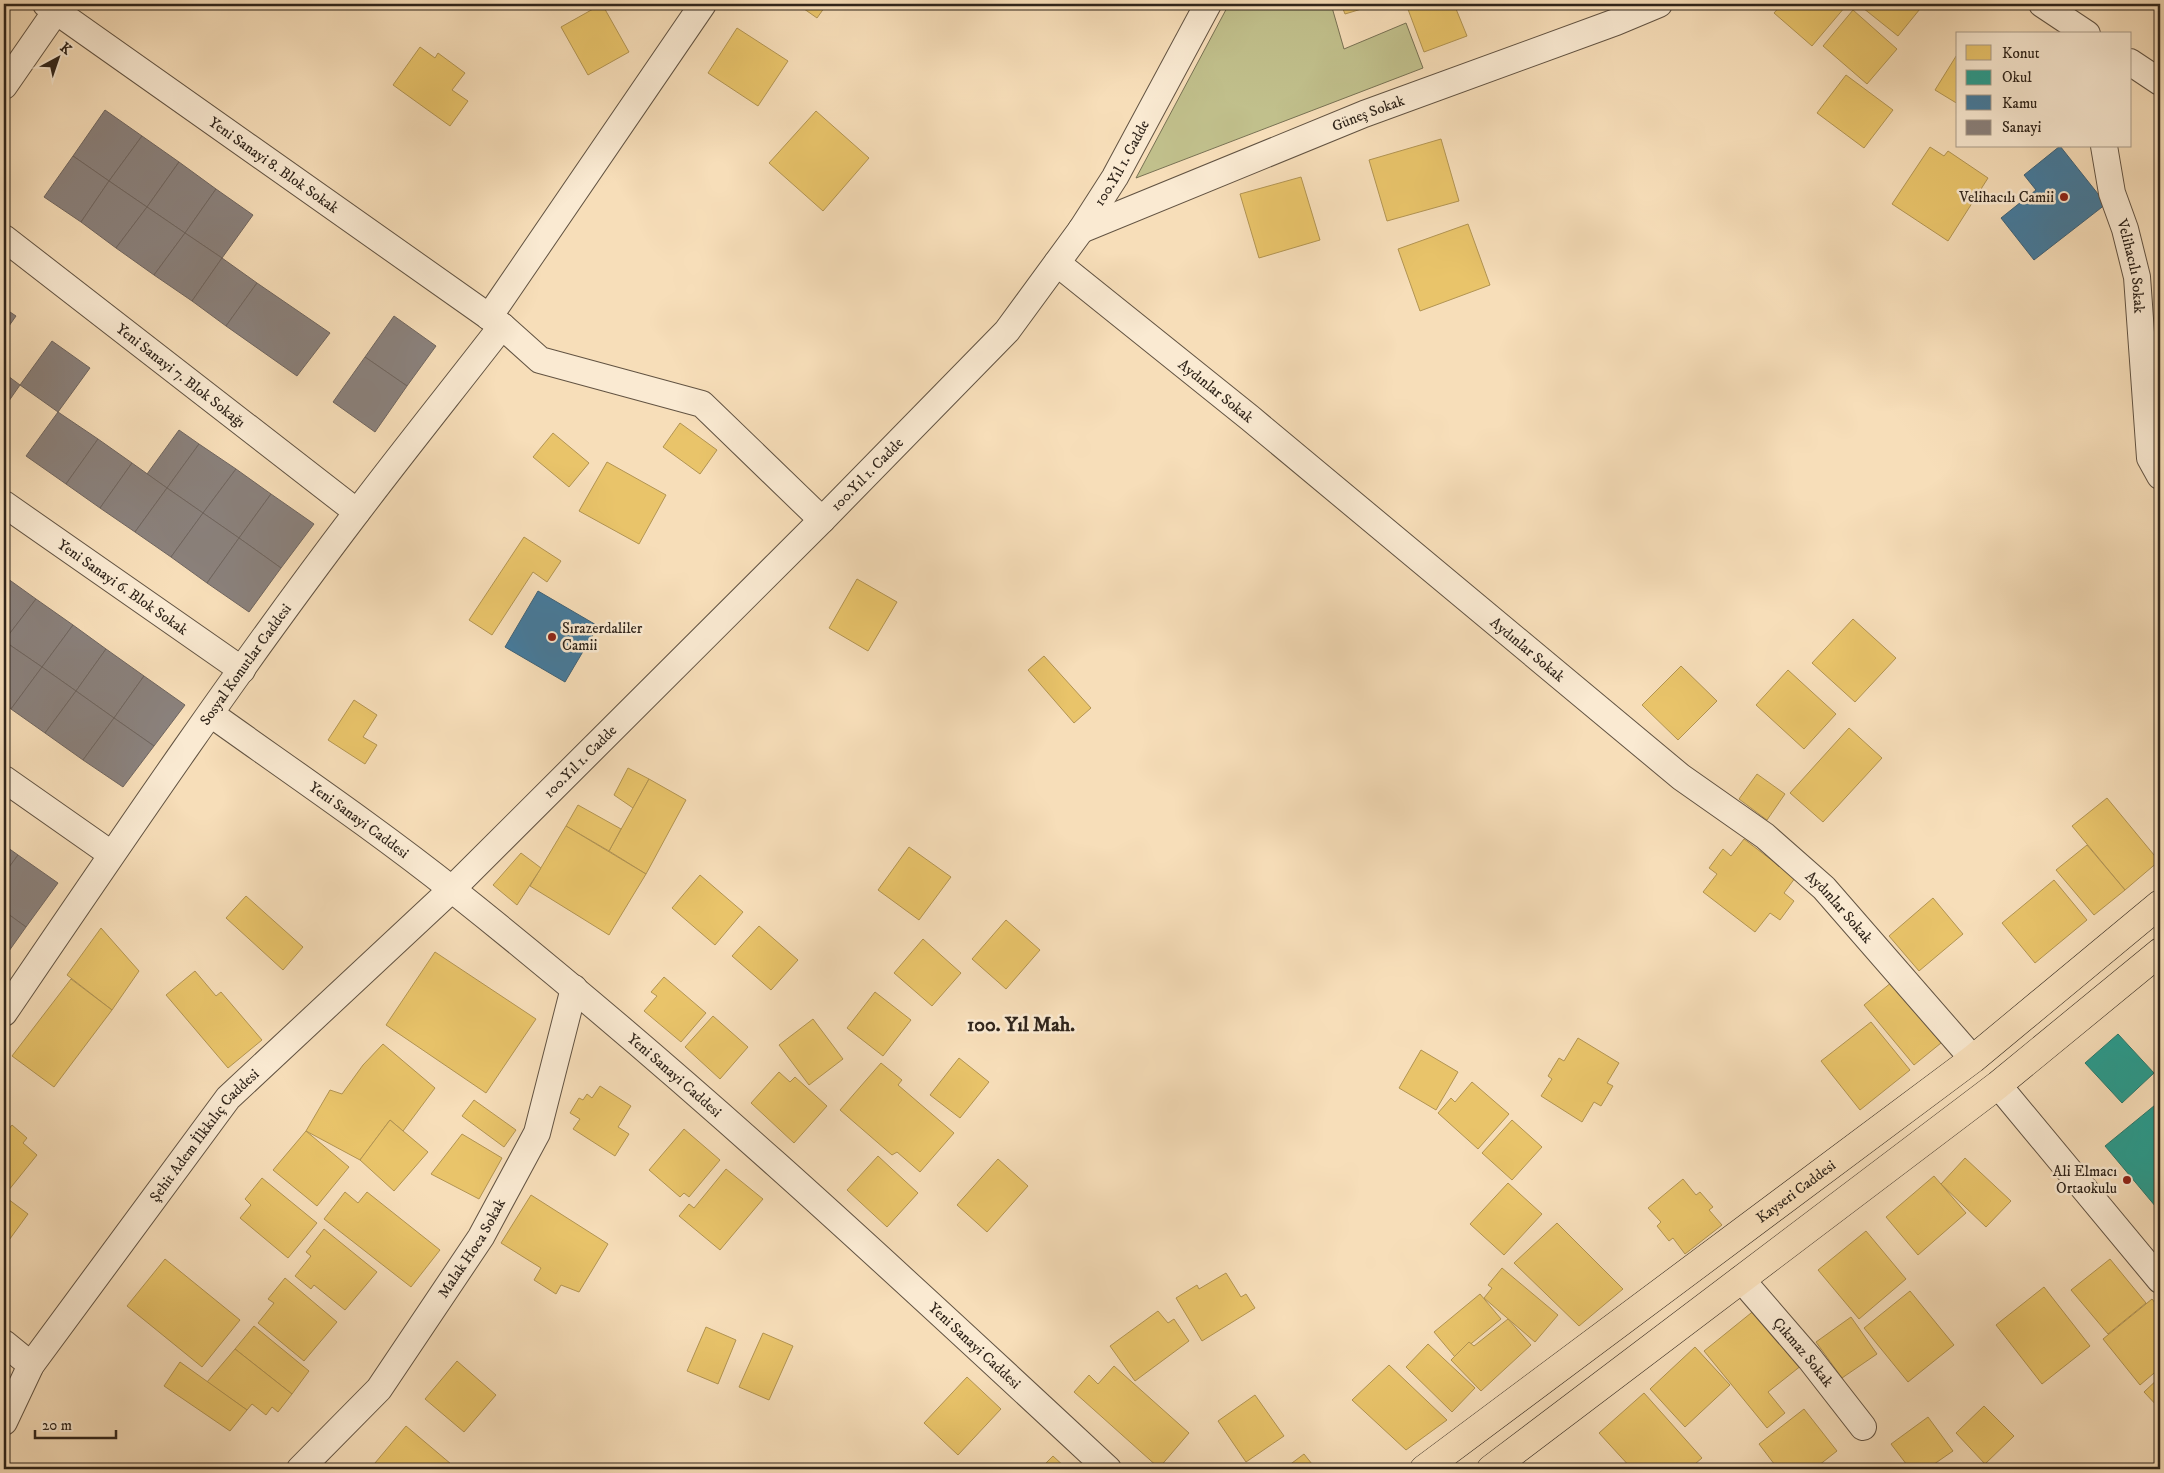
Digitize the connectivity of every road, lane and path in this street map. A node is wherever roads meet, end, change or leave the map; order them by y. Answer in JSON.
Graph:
{"nodes":[{"id":1,"x":703,"y":4,"type":"edge"},
{"id":2,"x":1208,"y":4,"type":"edge"},
{"id":3,"x":1659,"y":4,"type":"edge"},
{"id":4,"x":2042,"y":4,"type":"edge"},
{"id":5,"x":51,"y":7,"type":"edge"},
{"id":6,"x":2084,"y":32,"type":"edge"},
{"id":7,"x":2132,"y":63,"type":"edge"},
{"id":8,"x":2160,"y":82,"type":"edge"},
{"id":9,"x":4,"y":86,"type":"edge"},
{"id":10,"x":2104,"y":148,"type":"edge"},
{"id":11,"x":1081,"y":230,"type":"junction"},
{"id":12,"x":4,"y":238,"type":"edge"},
{"id":13,"x":1057,"y":263,"type":"junction"},
{"id":14,"x":495,"y":322,"type":"junction"},
{"id":15,"x":2160,"y":476,"type":"edge"},
{"id":16,"x":4,"y":504,"type":"edge"},
{"id":17,"x":358,"y":512,"type":"junction"},
{"id":18,"x":822,"y":520,"type":"junction"},
{"id":19,"x":242,"y":670,"type":"junction"},
{"id":20,"x":211,"y":714,"type":"junction"},
{"id":21,"x":4,"y":779,"type":"edge"},
{"id":22,"x":111,"y":854,"type":"junction"},
{"id":23,"x":452,"y":889,"type":"junction"},
{"id":24,"x":2160,"y":904,"type":"edge"},
{"id":25,"x":2160,"y":952,"type":"edge"},
{"id":26,"x":574,"y":988,"type":"junction"},
{"id":27,"x":4,"y":1012,"type":"edge"},
{"id":28,"x":1973,"y":1059,"type":"junction"},
{"id":29,"x":1998,"y":1085,"type":"junction"},
{"id":30,"x":1741,"y":1279,"type":"junction"},
{"id":31,"x":2160,"y":1280,"type":"edge"},
{"id":32,"x":4,"y":1343,"type":"edge"},
{"id":33,"x":31,"y":1365,"type":"junction"},
{"id":34,"x":4,"y":1422,"type":"edge"},
{"id":35,"x":1863,"y":1428,"type":"dead end"},
{"id":36,"x":300,"y":1469,"type":"edge"},
{"id":37,"x":1108,"y":1469,"type":"edge"},
{"id":38,"x":1424,"y":1469,"type":"edge"},
{"id":39,"x":1491,"y":1469,"type":"edge"}],
"edges":[{"from":1,"to":14,"type":"street","name":"Sosyal Konutlar Caddesi"},
{"from":2,"to":11,"type":"street","name":"100.Yıl 1. Cadde"},
{"from":3,"to":11,"type":"street","name":"Güneş Sokak"},
{"from":4,"to":6,"type":"street"},
{"from":5,"to":9,"type":"street"},
{"from":5,"to":14,"type":"street","name":"Yeni Sanayi 8. Blok Sokak"},
{"from":7,"to":8,"type":"street"},
{"from":10,"to":15,"type":"street","name":"Velihacılı Sokak"},
{"from":11,"to":13,"type":"street","name":"100.Yıl 1. Cadde"},
{"from":12,"to":17,"type":"street","name":"Yeni Sanayi 7. Blok Sokağı"},
{"from":13,"to":18,"type":"street","name":"100.Yıl 1. Cadde"},
{"from":13,"to":28,"type":"street","name":"Aydınlar Sokak"},
{"from":14,"to":17,"type":"street","name":"Sosyal Konutlar Caddesi"},
{"from":14,"to":18,"type":"street","name":"Yeni Sanayi 8. Blok Sokak"},
{"from":16,"to":19,"type":"street","name":"Yeni Sanayi 6. Blok Sokak"},
{"from":17,"to":19,"type":"street","name":"Sosyal Konutlar Caddesi"},
{"from":18,"to":23,"type":"street","name":"100.Yıl 1. Cadde"},
{"from":19,"to":20,"type":"street","name":"Sosyal Konutlar Caddesi"},
{"from":20,"to":22,"type":"street","name":"Sosyal Konutlar Caddesi"},
{"from":20,"to":23,"type":"street","name":"Yeni Sanayi Caddesi"},
{"from":21,"to":22,"type":"street"},
{"from":22,"to":27,"type":"street","name":"Sosyal Konutlar Caddesi"},
{"from":23,"to":26,"type":"street","name":"Yeni Sanayi Caddesi"},
{"from":23,"to":33,"type":"street","name":"Şehit Adem İlkkılıç Caddesi"},
{"from":24,"to":28,"type":"main road","name":"Kayseri Caddesi"},
{"from":25,"to":29,"type":"main road"},
{"from":26,"to":36,"type":"street","name":"Malak Hoca Sokak"},
{"from":26,"to":37,"type":"street","name":"Yeni Sanayi Caddesi"},
{"from":28,"to":38,"type":"main road","name":"Kayseri Caddesi"},
{"from":29,"to":30,"type":"main road"},
{"from":29,"to":31,"type":"street"},
{"from":30,"to":35,"type":"street","name":"Çıkmaz Sokak"},
{"from":30,"to":39,"type":"main road"},
{"from":32,"to":33,"type":"street"},
{"from":33,"to":34,"type":"street","name":"Şehit Adem İlkkılıç Caddesi"}]}
